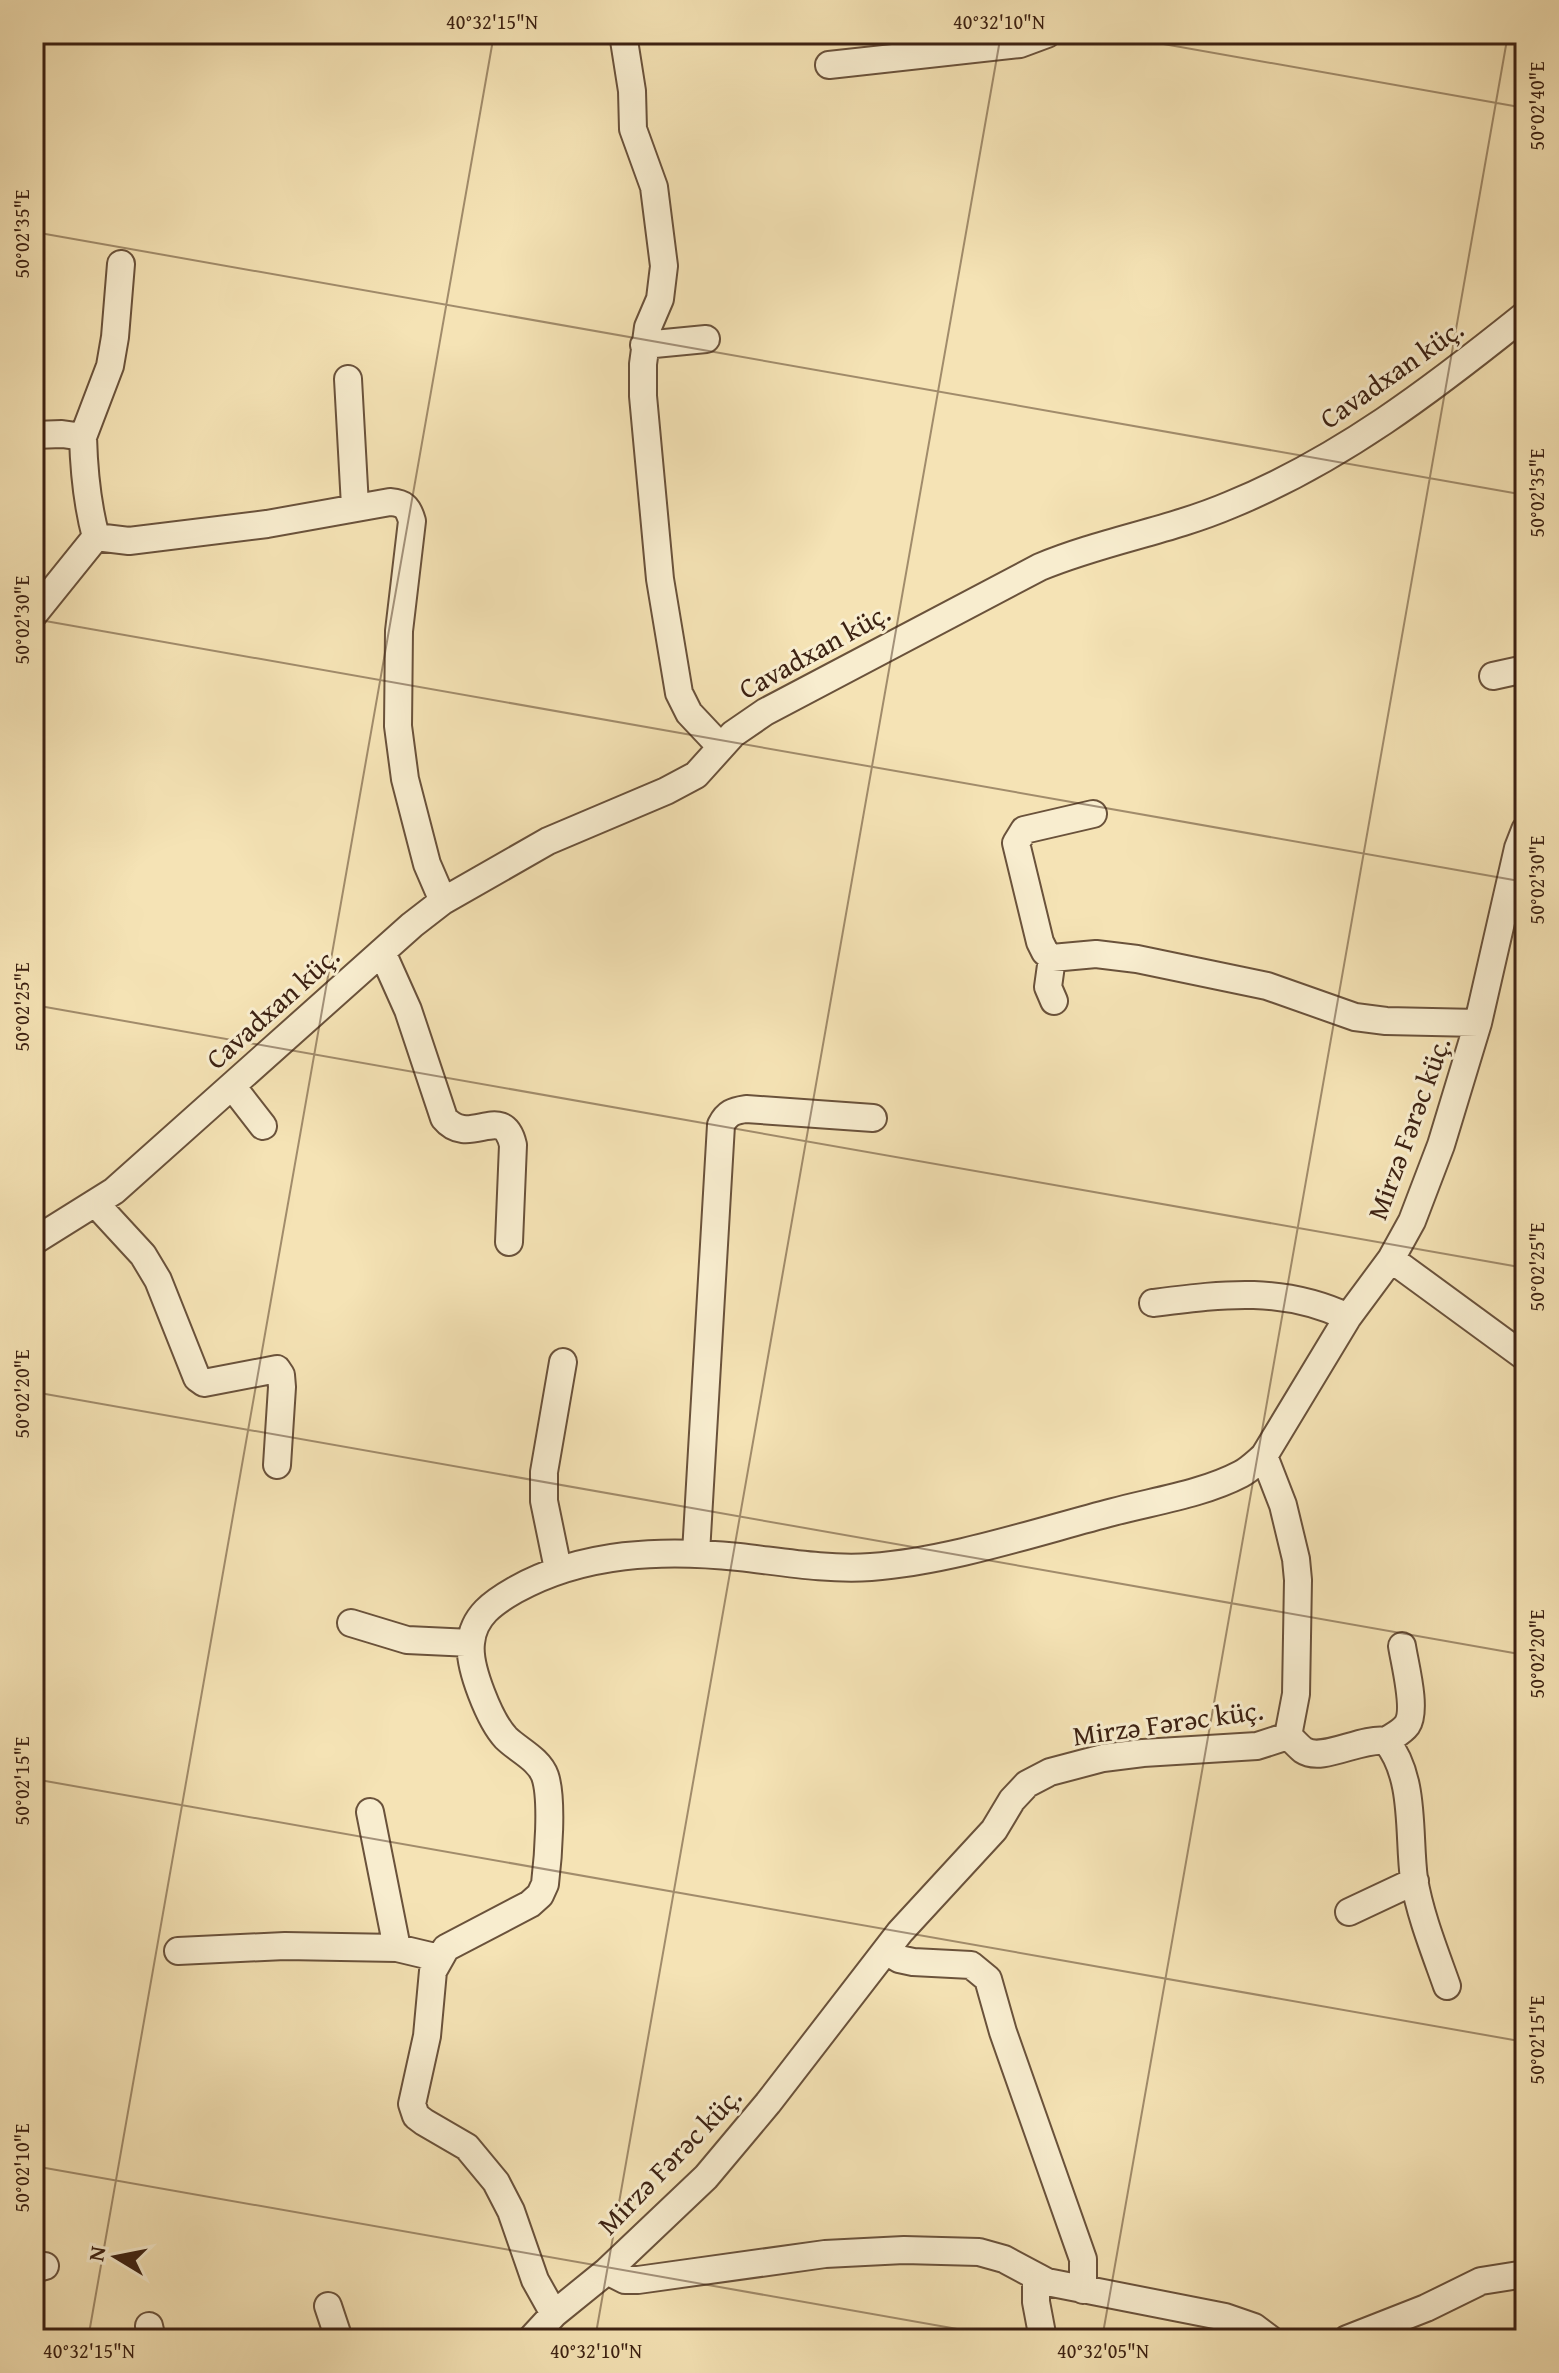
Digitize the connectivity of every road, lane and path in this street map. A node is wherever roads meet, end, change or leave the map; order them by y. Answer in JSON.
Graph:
{"nodes":[{"id":1,"x":623,"y":34,"type":"edge"},
{"id":2,"x":1047,"y":34,"type":"edge"},
{"id":3,"x":829,"y":65,"type":"dead end"},
{"id":4,"x":121,"y":264,"type":"dead end"},
{"id":5,"x":1525,"y":315,"type":"edge"},
{"id":6,"x":706,"y":339,"type":"dead end"},
{"id":7,"x":644,"y":345,"type":"junction"},
{"id":8,"x":348,"y":379,"type":"dead end"},
{"id":9,"x":34,"y":435,"type":"edge"},
{"id":10,"x":83,"y":437,"type":"junction"},
{"id":11,"x":355,"y":506,"type":"junction"},
{"id":12,"x":96,"y":537,"type":"junction"},
{"id":13,"x":34,"y":614,"type":"edge"},
{"id":14,"x":1525,"y":669,"type":"edge"},
{"id":15,"x":1493,"y":676,"type":"dead end"},
{"id":16,"x":721,"y":747,"type":"junction"},
{"id":17,"x":1093,"y":814,"type":"dead end"},
{"id":18,"x":1525,"y":830,"type":"edge"},
{"id":19,"x":443,"y":901,"type":"junction"},
{"id":20,"x":382,"y":952,"type":"junction"},
{"id":21,"x":1052,"y":958,"type":"junction"},
{"id":22,"x":1054,"y":1001,"type":"dead end"},
{"id":23,"x":1478,"y":1023,"type":"junction"},
{"id":24,"x":232,"y":1086,"type":"junction"},
{"id":25,"x":873,"y":1118,"type":"dead end"},
{"id":26,"x":263,"y":1126,"type":"dead end"},
{"id":27,"x":96,"y":1204,"type":"junction"},
{"id":28,"x":34,"y":1241,"type":"edge"},
{"id":29,"x":509,"y":1242,"type":"dead end"},
{"id":30,"x":1391,"y":1259,"type":"junction"},
{"id":31,"x":1153,"y":1303,"type":"dead end"},
{"id":32,"x":1348,"y":1317,"type":"junction"},
{"id":33,"x":1525,"y":1357,"type":"edge"},
{"id":34,"x":563,"y":1362,"type":"dead end"},
{"id":35,"x":1264,"y":1456,"type":"junction"},
{"id":36,"x":277,"y":1465,"type":"dead end"},
{"id":37,"x":696,"y":1553,"type":"junction"},
{"id":38,"x":558,"y":1569,"type":"junction"},
{"id":39,"x":351,"y":1623,"type":"dead end"},
{"id":40,"x":471,"y":1643,"type":"junction"},
{"id":41,"x":1402,"y":1646,"type":"dead end"},
{"id":42,"x":1288,"y":1736,"type":"junction"},
{"id":43,"x":1386,"y":1741,"type":"junction"},
{"id":44,"x":370,"y":1812,"type":"dead end"},
{"id":45,"x":1415,"y":1881,"type":"junction"},
{"id":46,"x":1349,"y":1912,"type":"dead end"},
{"id":47,"x":397,"y":1948,"type":"junction"},
{"id":48,"x":178,"y":1951,"type":"dead end"},
{"id":49,"x":886,"y":1951,"type":"junction"},
{"id":50,"x":439,"y":1958,"type":"junction"},
{"id":51,"x":1447,"y":1986,"type":"dead end"},
{"id":52,"x":607,"y":2271,"type":"junction"},
{"id":53,"x":1525,"y":2274,"type":"edge"},
{"id":54,"x":1036,"y":2277,"type":"junction"},
{"id":55,"x":1083,"y":2290,"type":"junction"},
{"id":56,"x":328,"y":2306,"type":"dead end"},
{"id":57,"x":554,"y":2314,"type":"junction"},
{"id":58,"x":339,"y":2339,"type":"edge"},
{"id":59,"x":531,"y":2339,"type":"edge"},
{"id":60,"x":1043,"y":2339,"type":"edge"},
{"id":61,"x":1270,"y":2339,"type":"edge"},
{"id":62,"x":1347,"y":2339,"type":"edge"}],
"edges":[{"from":1,"to":7,"type":"street"},
{"from":2,"to":3,"type":"street"},
{"from":4,"to":10,"type":"street"},
{"from":5,"to":16,"type":"street","name":"Cavadxan küç."},
{"from":6,"to":7,"type":"street"},
{"from":7,"to":16,"type":"street"},
{"from":8,"to":11,"type":"street"},
{"from":9,"to":10,"type":"street"},
{"from":10,"to":12,"type":"street"},
{"from":11,"to":12,"type":"street"},
{"from":11,"to":19,"type":"street"},
{"from":12,"to":13,"type":"street"},
{"from":14,"to":15,"type":"street"},
{"from":16,"to":19,"type":"street","name":"Cavadxan küç."},
{"from":17,"to":21,"type":"street"},
{"from":18,"to":23,"type":"street","name":"Mirzə Fərəc küç."},
{"from":19,"to":20,"type":"street","name":"Cavadxan küç."},
{"from":20,"to":24,"type":"street","name":"Cavadxan küç."},
{"from":20,"to":29,"type":"street"},
{"from":21,"to":22,"type":"street"},
{"from":21,"to":23,"type":"street"},
{"from":23,"to":30,"type":"street","name":"Mirzə Fərəc küç."},
{"from":24,"to":26,"type":"street"},
{"from":24,"to":27,"type":"street","name":"Cavadxan küç."},
{"from":25,"to":37,"type":"street"},
{"from":27,"to":28,"type":"street","name":"Cavadxan küç."},
{"from":27,"to":36,"type":"street"},
{"from":30,"to":32,"type":"street","name":"Mirzə Fərəc küç."},
{"from":30,"to":33,"type":"street"},
{"from":31,"to":32,"type":"street"},
{"from":32,"to":35,"type":"street","name":"Mirzə Fərəc küç."},
{"from":34,"to":38,"type":"street"},
{"from":35,"to":37,"type":"street"},
{"from":35,"to":42,"type":"street","name":"Mirzə Fərəc küç."},
{"from":37,"to":38,"type":"street"},
{"from":38,"to":40,"type":"street"},
{"from":39,"to":40,"type":"street"},
{"from":40,"to":50,"type":"street"},
{"from":41,"to":43,"type":"street"},
{"from":42,"to":43,"type":"street"},
{"from":42,"to":49,"type":"street","name":"Mirzə Fərəc küç."},
{"from":43,"to":45,"type":"street"},
{"from":44,"to":47,"type":"street"},
{"from":45,"to":46,"type":"street"},
{"from":45,"to":51,"type":"street"},
{"from":47,"to":48,"type":"street"},
{"from":47,"to":50,"type":"street"},
{"from":49,"to":52,"type":"street","name":"Mirzə Fərəc küç."},
{"from":49,"to":55,"type":"street"},
{"from":50,"to":57,"type":"street"},
{"from":52,"to":54,"type":"street"},
{"from":52,"to":57,"type":"street","name":"Mirzə Fərəc küç."},
{"from":53,"to":62,"type":"street"},
{"from":54,"to":55,"type":"street"},
{"from":54,"to":60,"type":"street"},
{"from":55,"to":61,"type":"street"},
{"from":56,"to":58,"type":"street"},
{"from":57,"to":59,"type":"street","name":"Mirzə Fərəc küç."}]}
